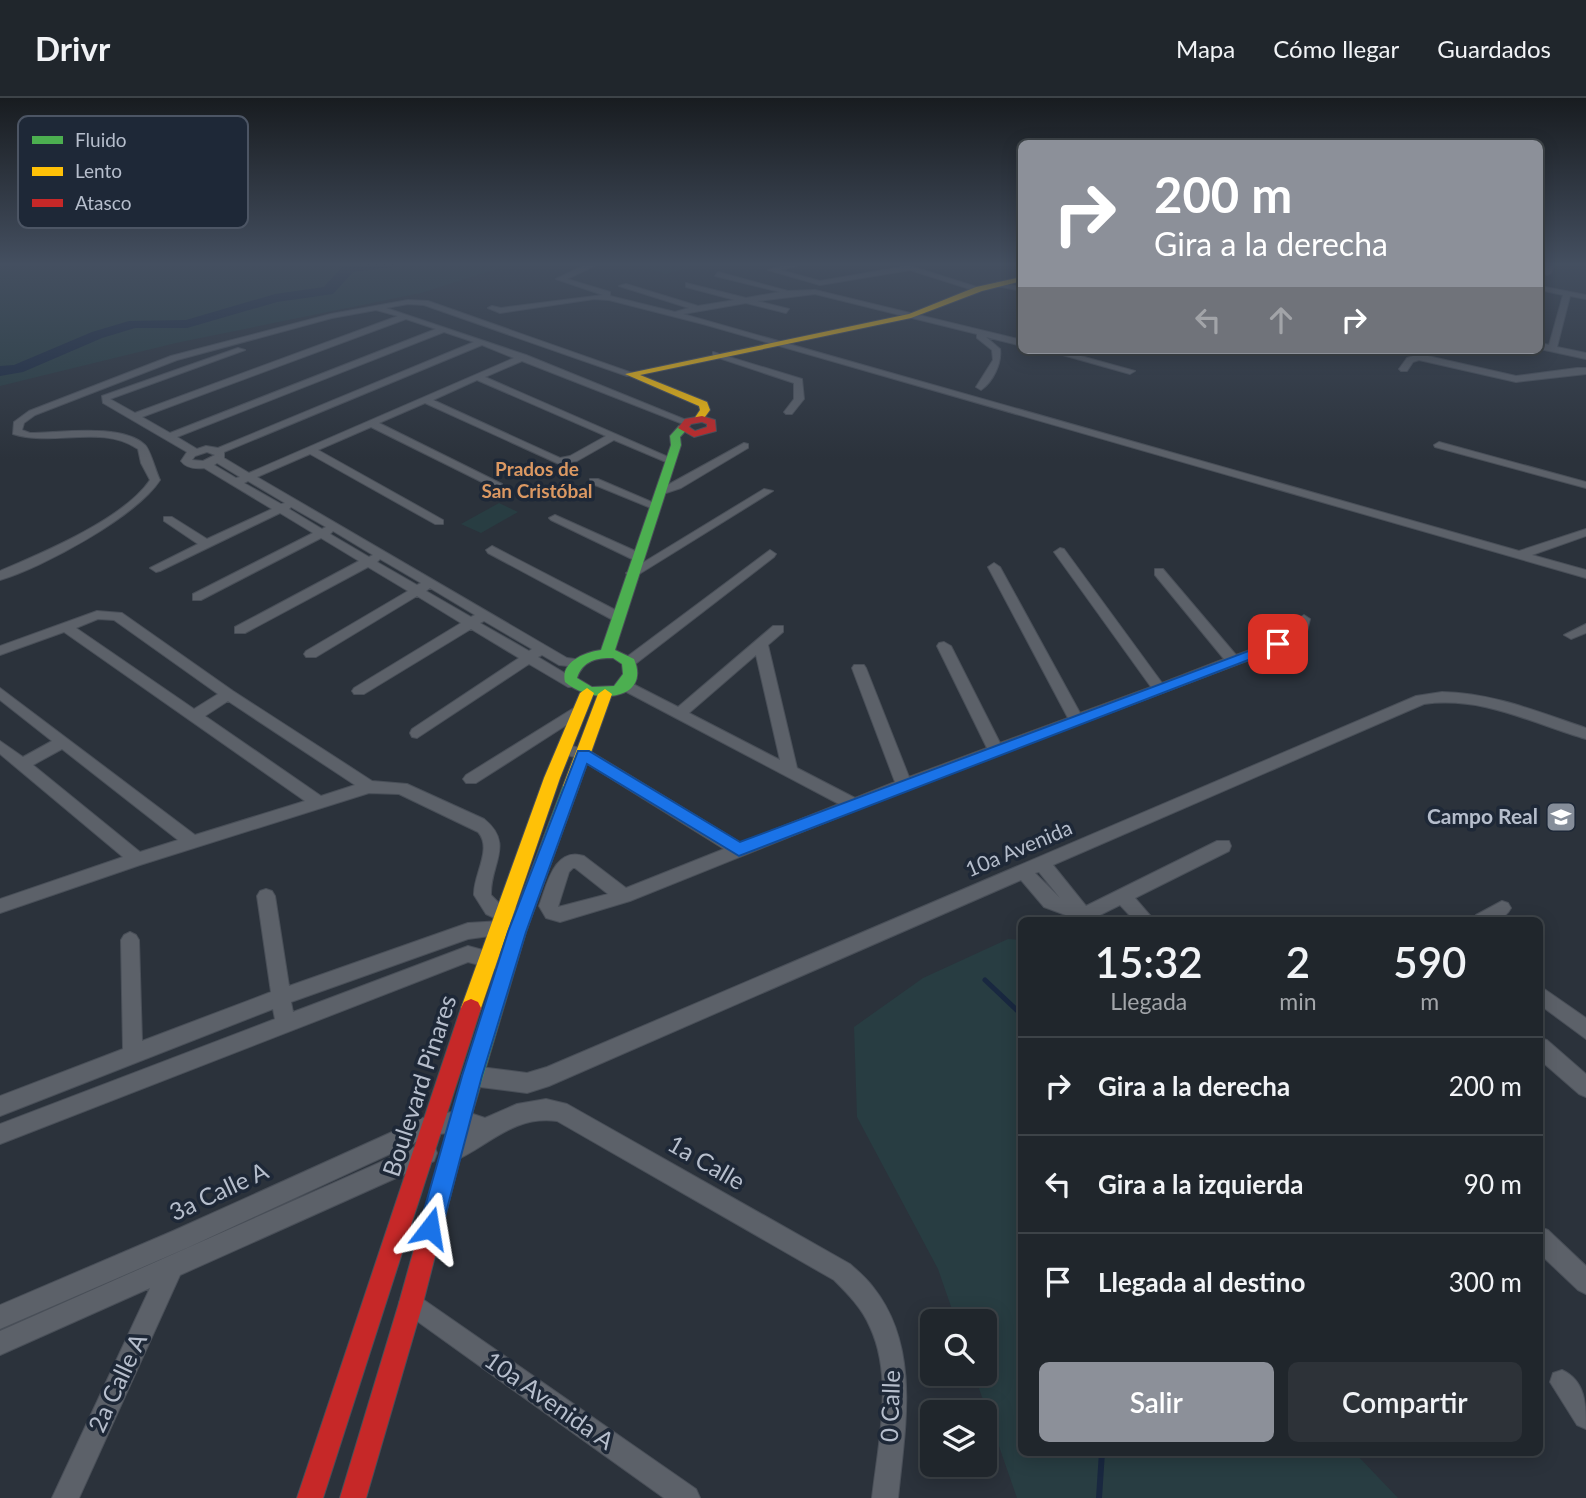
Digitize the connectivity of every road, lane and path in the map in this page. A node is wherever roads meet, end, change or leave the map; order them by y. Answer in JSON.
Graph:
{"nodes":[{"id":1,"x":285,"y":328,"type":"edge"},
{"id":2,"x":303,"y":328,"type":"edge"},
{"id":3,"x":373,"y":328,"type":"edge"},
{"id":4,"x":498,"y":328,"type":"edge"},
{"id":5,"x":725,"y":328,"type":"edge"},
{"id":6,"x":847,"y":328,"type":"edge"},
{"id":7,"x":957,"y":328,"type":"edge"},
{"id":8,"x":962,"y":328,"type":"edge"},
{"id":9,"x":1558,"y":328,"type":"edge"},
{"id":10,"x":444,"y":329,"type":"joint"},
{"id":11,"x":482,"y":342,"type":"junction"},
{"id":12,"x":774,"y":342,"type":"junction"},
{"id":13,"x":1018,"y":342,"type":"edge"},
{"id":14,"x":1543,"y":347,"type":"edge"},
{"id":15,"x":1552,"y":349,"type":"junction"},
{"id":16,"x":716,"y":354,"type":"junction"},
{"id":17,"x":1065,"y":354,"type":"edge"},
{"id":18,"x":1586,"y":356,"type":"edge"},
{"id":19,"x":523,"y":357,"type":"junction"},
{"id":20,"x":1404,"y":369,"type":"dead end"},
{"id":21,"x":1130,"y":370,"type":"dead end"},
{"id":22,"x":1586,"y":371,"type":"edge"},
{"id":23,"x":630,"y":374,"type":"junction"},
{"id":24,"x":477,"y":377,"type":"junction"},
{"id":25,"x":981,"y":387,"type":"dead end"},
{"id":26,"x":425,"y":400,"type":"junction"},
{"id":27,"x":789,"y":412,"type":"dead end"},
{"id":28,"x":134,"y":417,"type":"junction"},
{"id":29,"x":371,"y":423,"type":"junction"},
{"id":30,"x":693,"y":424,"type":"junction"},
{"id":31,"x":613,"y":436,"type":"junction"},
{"id":32,"x":169,"y":437,"type":"junction"},
{"id":33,"x":1440,"y":444,"type":"dead end"},
{"id":34,"x":744,"y":446,"type":"dead end"},
{"id":35,"x":310,"y":450,"type":"junction"},
{"id":36,"x":195,"y":452,"type":"junction"},
{"id":37,"x":673,"y":453,"type":"junction"},
{"id":38,"x":214,"y":458,"type":"junction"},
{"id":39,"x":240,"y":480,"type":"junction"},
{"id":40,"x":594,"y":481,"type":"dead end"},
{"id":41,"x":1586,"y":485,"type":"edge"},
{"id":42,"x":498,"y":486,"type":"dead end"},
{"id":43,"x":768,"y":491,"type":"dead end"},
{"id":44,"x":657,"y":499,"type":"junction"},
{"id":45,"x":291,"y":503,"type":"junction"},
{"id":46,"x":279,"y":509,"type":"junction"},
{"id":47,"x":555,"y":518,"type":"dead end"},
{"id":48,"x":168,"y":519,"type":"dead end"},
{"id":49,"x":439,"y":522,"type":"dead end"},
{"id":50,"x":333,"y":528,"type":"junction"},
{"id":51,"x":1586,"y":532,"type":"edge"},
{"id":52,"x":321,"y":534,"type":"junction"},
{"id":53,"x":206,"y":544,"type":"junction"},
{"id":54,"x":492,"y":550,"type":"dead end"},
{"id":55,"x":1060,"y":552,"type":"dead end"},
{"id":56,"x":770,"y":554,"type":"dead end"},
{"id":57,"x":380,"y":555,"type":"junction"},
{"id":58,"x":1520,"y":555,"type":"junction"},
{"id":59,"x":638,"y":557,"type":"junction"},
{"id":60,"x":368,"y":562,"type":"junction"},
{"id":61,"x":994,"y":567,"type":"dead end"},
{"id":62,"x":156,"y":568,"type":"dead end"},
{"id":63,"x":1158,"y":572,"type":"dead end"},
{"id":64,"x":632,"y":573,"type":"junction"},
{"id":65,"x":1586,"y":574,"type":"edge"},
{"id":66,"x":0,"y":576,"type":"edge"},
{"id":67,"x":430,"y":583,"type":"junction"},
{"id":68,"x":417,"y":590,"type":"junction"},
{"id":69,"x":197,"y":597,"type":"dead end"},
{"id":70,"x":618,"y":617,"type":"junction"},
{"id":71,"x":478,"y":619,"type":"junction"},
{"id":72,"x":1304,"y":619,"type":"dead end"},
{"id":73,"x":66,"y":627,"type":"junction"},
{"id":74,"x":1586,"y":628,"type":"edge"},
{"id":75,"x":778,"y":629,"type":"dead end"},
{"id":76,"x":240,"y":630,"type":"dead end"},
{"id":77,"x":1571,"y":635,"type":"dead end"},
{"id":78,"x":761,"y":645,"type":"junction"},
{"id":79,"x":944,"y":646,"type":"dead end"},
{"id":80,"x":0,"y":651,"type":"edge"},
{"id":81,"x":311,"y":653,"type":"dead end"},
{"id":82,"x":536,"y":653,"type":"junction"},
{"id":83,"x":607,"y":653,"type":"junction"},
{"id":84,"x":1233,"y":661,"type":"junction"},
{"id":85,"x":629,"y":662,"type":"junction"},
{"id":86,"x":577,"y":663,"type":"junction"},
{"id":87,"x":859,"y":668,"type":"dead end"},
{"id":88,"x":624,"y":685,"type":"junction"},
{"id":89,"x":1159,"y":688,"type":"junction"},
{"id":90,"x":580,"y":689,"type":"junction"},
{"id":91,"x":359,"y":691,"type":"dead end"},
{"id":92,"x":0,"y":693,"type":"edge"},
{"id":93,"x":229,"y":694,"type":"junction"},
{"id":94,"x":605,"y":694,"type":"junction"},
{"id":95,"x":577,"y":711,"type":"junction"},
{"id":96,"x":680,"y":713,"type":"junction"},
{"id":97,"x":194,"y":716,"type":"junction"},
{"id":98,"x":1076,"y":720,"type":"junction"},
{"id":99,"x":417,"y":733,"type":"dead end"},
{"id":100,"x":1586,"y":734,"type":"edge"},
{"id":101,"x":62,"y":742,"type":"junction"},
{"id":102,"x":0,"y":746,"type":"edge"},
{"id":103,"x":563,"y":749,"type":"junction"},
{"id":104,"x":996,"y":751,"type":"junction"},
{"id":105,"x":583,"y":754,"type":"junction"},
{"id":106,"x":22,"y":764,"type":"junction"},
{"id":107,"x":790,"y":771,"type":"junction"},
{"id":108,"x":471,"y":779,"type":"dead end"},
{"id":109,"x":904,"y":785,"type":"junction"},
{"id":110,"x":369,"y":787,"type":"junction"},
{"id":111,"x":320,"y":803,"type":"junction"},
{"id":112,"x":854,"y":805,"type":"junction"},
{"id":113,"x":193,"y":842,"type":"junction"},
{"id":114,"x":1223,"y":846,"type":"dead end"},
{"id":115,"x":739,"y":850,"type":"junction"},
{"id":116,"x":137,"y":859,"type":"junction"},
{"id":117,"x":1042,"y":864,"type":"junction"},
{"id":118,"x":1024,"y":872,"type":"junction"},
{"id":119,"x":266,"y":896,"type":"dead end"},
{"id":120,"x":624,"y":896,"type":"junction"},
{"id":121,"x":1122,"y":896,"type":"junction"},
{"id":122,"x":0,"y":905,"type":"edge"},
{"id":123,"x":1502,"y":908,"type":"dead end"},
{"id":124,"x":1084,"y":915,"type":"junction"},
{"id":125,"x":1142,"y":917,"type":"edge"},
{"id":126,"x":1487,"y":917,"type":"edge"},
{"id":127,"x":507,"y":924,"type":"junction"},
{"id":128,"x":130,"y":940,"type":"dead end"},
{"id":129,"x":486,"y":958,"type":"junction"},
{"id":130,"x":507,"y":964,"type":"junction"},
{"id":131,"x":1543,"y":996,"type":"edge"},
{"id":132,"x":281,"y":998,"type":"junction"},
{"id":133,"x":285,"y":1023,"type":"junction"},
{"id":134,"x":1586,"y":1030,"type":"edge"},
{"id":135,"x":1543,"y":1050,"type":"edge"},
{"id":136,"x":133,"y":1055,"type":"junction"},
{"id":137,"x":472,"y":1076,"type":"junction"},
{"id":138,"x":1586,"y":1087,"type":"edge"},
{"id":139,"x":0,"y":1105,"type":"edge"},
{"id":140,"x":461,"y":1120,"type":"junction"},
{"id":141,"x":430,"y":1125,"type":"junction"},
{"id":142,"x":486,"y":1129,"type":"junction"},
{"id":143,"x":0,"y":1134,"type":"edge"},
{"id":144,"x":450,"y":1152,"type":"junction"},
{"id":145,"x":422,"y":1153,"type":"junction"},
{"id":146,"x":1543,"y":1241,"type":"edge"},
{"id":147,"x":171,"y":1268,"type":"junction"},
{"id":148,"x":1586,"y":1282,"type":"edge"},
{"id":149,"x":411,"y":1303,"type":"junction"},
{"id":150,"x":880,"y":1316,"type":"joint"},
{"id":151,"x":0,"y":1317,"type":"edge"},
{"id":152,"x":0,"y":1343,"type":"edge"},
{"id":153,"x":1562,"y":1382,"type":"dead end"},
{"id":154,"x":1586,"y":1416,"type":"edge"},
{"id":155,"x":65,"y":1498,"type":"edge"},
{"id":156,"x":310,"y":1498,"type":"edge"},
{"id":157,"x":353,"y":1498,"type":"edge"},
{"id":158,"x":687,"y":1498,"type":"edge"},
{"id":159,"x":885,"y":1498,"type":"edge"}],
"edges":[{"from":1,"to":66,"type":"street"},
{"from":2,"to":28,"type":"street"},
{"from":3,"to":28,"type":"street"},
{"from":4,"to":23,"type":"street"},
{"from":5,"to":12,"type":"street"},
{"from":6,"to":12,"type":"street"},
{"from":7,"to":25,"type":"street"},
{"from":8,"to":13,"type":"street"},
{"from":9,"to":15,"type":"street"},
{"from":10,"to":11,"type":"street"},
{"from":10,"to":32,"type":"street"},
{"from":11,"to":19,"type":"street"},
{"from":11,"to":38,"type":"street"},
{"from":12,"to":16,"type":"street"},
{"from":12,"to":58,"type":"street"},
{"from":14,"to":15,"type":"street"},
{"from":15,"to":18,"type":"street"},
{"from":16,"to":23,"type":"street"},
{"from":16,"to":27,"type":"street"},
{"from":17,"to":21,"type":"street"},
{"from":19,"to":24,"type":"street"},
{"from":19,"to":30,"type":"street"},
{"from":20,"to":22,"type":"street"},
{"from":23,"to":30,"type":"street"},
{"from":24,"to":26,"type":"street"},
{"from":24,"to":31,"type":"street"},
{"from":26,"to":29,"type":"street"},
{"from":26,"to":31,"type":"street"},
{"from":28,"to":32,"type":"street"},
{"from":29,"to":35,"type":"street"},
{"from":29,"to":42,"type":"street"},
{"from":30,"to":37,"type":"street"},
{"from":31,"to":37,"type":"street"},
{"from":32,"to":36,"type":"street"},
{"from":33,"to":41,"type":"street"},
{"from":34,"to":44,"type":"street"},
{"from":35,"to":39,"type":"street"},
{"from":35,"to":49,"type":"street"},
{"from":36,"to":38,"type":"street"},
{"from":36,"to":38,"type":"street"},
{"from":37,"to":44,"type":"street"},
{"from":38,"to":39,"type":"street"},
{"from":39,"to":45,"type":"street"},
{"from":39,"to":46,"type":"street"},
{"from":40,"to":44,"type":"street"},
{"from":43,"to":64,"type":"street"},
{"from":44,"to":59,"type":"street"},
{"from":45,"to":46,"type":"street"},
{"from":45,"to":50,"type":"street"},
{"from":46,"to":52,"type":"street"},
{"from":46,"to":53,"type":"street"},
{"from":47,"to":59,"type":"street"},
{"from":48,"to":53,"type":"street"},
{"from":50,"to":52,"type":"street"},
{"from":50,"to":57,"type":"street"},
{"from":51,"to":58,"type":"street"},
{"from":52,"to":60,"type":"street"},
{"from":52,"to":69,"type":"street"},
{"from":53,"to":62,"type":"street"},
{"from":54,"to":70,"type":"street"},
{"from":55,"to":89,"type":"street"},
{"from":56,"to":85,"type":"street"},
{"from":57,"to":60,"type":"street"},
{"from":57,"to":67,"type":"street"},
{"from":58,"to":65,"type":"street"},
{"from":59,"to":64,"type":"street"},
{"from":60,"to":68,"type":"street"},
{"from":60,"to":76,"type":"street"},
{"from":61,"to":98,"type":"street"},
{"from":63,"to":84,"type":"street"},
{"from":64,"to":70,"type":"street"},
{"from":67,"to":68,"type":"street"},
{"from":67,"to":71,"type":"street"},
{"from":68,"to":71,"type":"street"},
{"from":68,"to":81,"type":"street"},
{"from":70,"to":83,"type":"street"},
{"from":71,"to":82,"type":"street"},
{"from":71,"to":91,"type":"street"},
{"from":72,"to":84,"type":"street"},
{"from":73,"to":80,"type":"street"},
{"from":73,"to":93,"type":"street"},
{"from":73,"to":97,"type":"street"},
{"from":74,"to":77,"type":"street"},
{"from":75,"to":78,"type":"street"},
{"from":78,"to":96,"type":"street"},
{"from":78,"to":107,"type":"street"},
{"from":79,"to":104,"type":"street"},
{"from":82,"to":86,"type":"street"},
{"from":82,"to":90,"type":"street"},
{"from":82,"to":99,"type":"street"},
{"from":83,"to":85,"type":"street"},
{"from":83,"to":86,"type":"street"},
{"from":84,"to":89,"type":"street"},
{"from":85,"to":88,"type":"street"},
{"from":86,"to":90,"type":"street"},
{"from":87,"to":109,"type":"street"},
{"from":88,"to":94,"type":"street"},
{"from":88,"to":96,"type":"street"},
{"from":89,"to":98,"type":"street"},
{"from":90,"to":94,"type":"street"},
{"from":90,"to":95,"type":"street","name":"Boulevard Pinares"},
{"from":92,"to":101,"type":"street"},
{"from":93,"to":97,"type":"street"},
{"from":93,"to":110,"type":"street"},
{"from":94,"to":105,"type":"street"},
{"from":95,"to":103,"type":"street","name":"Boulevard Pinares"},
{"from":95,"to":108,"type":"street"},
{"from":96,"to":107,"type":"street"},
{"from":97,"to":111,"type":"street"},
{"from":98,"to":104,"type":"street"},
{"from":100,"to":117,"type":"street","name":"10a Avenida"},
{"from":101,"to":106,"type":"street"},
{"from":101,"to":113,"type":"street"},
{"from":102,"to":106,"type":"street"},
{"from":103,"to":105,"type":"street"},
{"from":103,"to":127,"type":"street","name":"Boulevard Pinares"},
{"from":104,"to":109,"type":"street"},
{"from":105,"to":115,"type":"street"},
{"from":105,"to":127,"type":"street"},
{"from":106,"to":116,"type":"street"},
{"from":107,"to":112,"type":"street"},
{"from":109,"to":112,"type":"street"},
{"from":110,"to":111,"type":"street"},
{"from":110,"to":127,"type":"street"},
{"from":111,"to":113,"type":"street"},
{"from":112,"to":115,"type":"street"},
{"from":113,"to":116,"type":"street"},
{"from":114,"to":121,"type":"street"},
{"from":115,"to":120,"type":"street"},
{"from":116,"to":122,"type":"street"},
{"from":117,"to":118,"type":"street","name":"10a Avenida"},
{"from":117,"to":124,"type":"street"},
{"from":118,"to":124,"type":"street"},
{"from":118,"to":137,"type":"street","name":"10a Avenida"},
{"from":119,"to":132,"type":"street"},
{"from":120,"to":120,"type":"street"},
{"from":121,"to":124,"type":"street"},
{"from":121,"to":125,"type":"street"},
{"from":123,"to":126,"type":"street"},
{"from":127,"to":129,"type":"street","name":"Boulevard Pinares"},
{"from":127,"to":130,"type":"street","name":"Boulevard Pinares"},
{"from":127,"to":132,"type":"street"},
{"from":128,"to":136,"type":"street"},
{"from":129,"to":130,"type":"street"},
{"from":129,"to":133,"type":"street"},
{"from":129,"to":141,"type":"street","name":"Boulevard Pinares"},
{"from":130,"to":137,"type":"street","name":"Boulevard Pinares"},
{"from":131,"to":134,"type":"street"},
{"from":132,"to":133,"type":"street"},
{"from":132,"to":136,"type":"street"},
{"from":133,"to":143,"type":"street"},
{"from":135,"to":138,"type":"street"},
{"from":136,"to":139,"type":"street"},
{"from":137,"to":140,"type":"street","name":"Boulevard Pinares"},
{"from":140,"to":141,"type":"street","name":"3a Calle A"},
{"from":140,"to":142,"type":"street"},
{"from":140,"to":144,"type":"street","name":"Boulevard Pinares"},
{"from":141,"to":145,"type":"street","name":"Boulevard Pinares"},
{"from":141,"to":151,"type":"street","name":"3a Calle A"},
{"from":142,"to":144,"type":"street","name":"1a Calle"},
{"from":142,"to":150,"type":"street","name":"1a Calle"},
{"from":144,"to":145,"type":"street"},
{"from":144,"to":149,"type":"street","name":"Boulevard Pinares"},
{"from":145,"to":147,"type":"street"},
{"from":145,"to":156,"type":"street","name":"Boulevard Pinares"},
{"from":146,"to":148,"type":"street"},
{"from":147,"to":152,"type":"street"},
{"from":147,"to":155,"type":"street","name":"2a Calle A"},
{"from":149,"to":157,"type":"street","name":"Boulevard Pinares"},
{"from":149,"to":158,"type":"street","name":"10a Avenida A"},
{"from":150,"to":159,"type":"street","name":"0 Calle"},
{"from":153,"to":154,"type":"street"}]}
